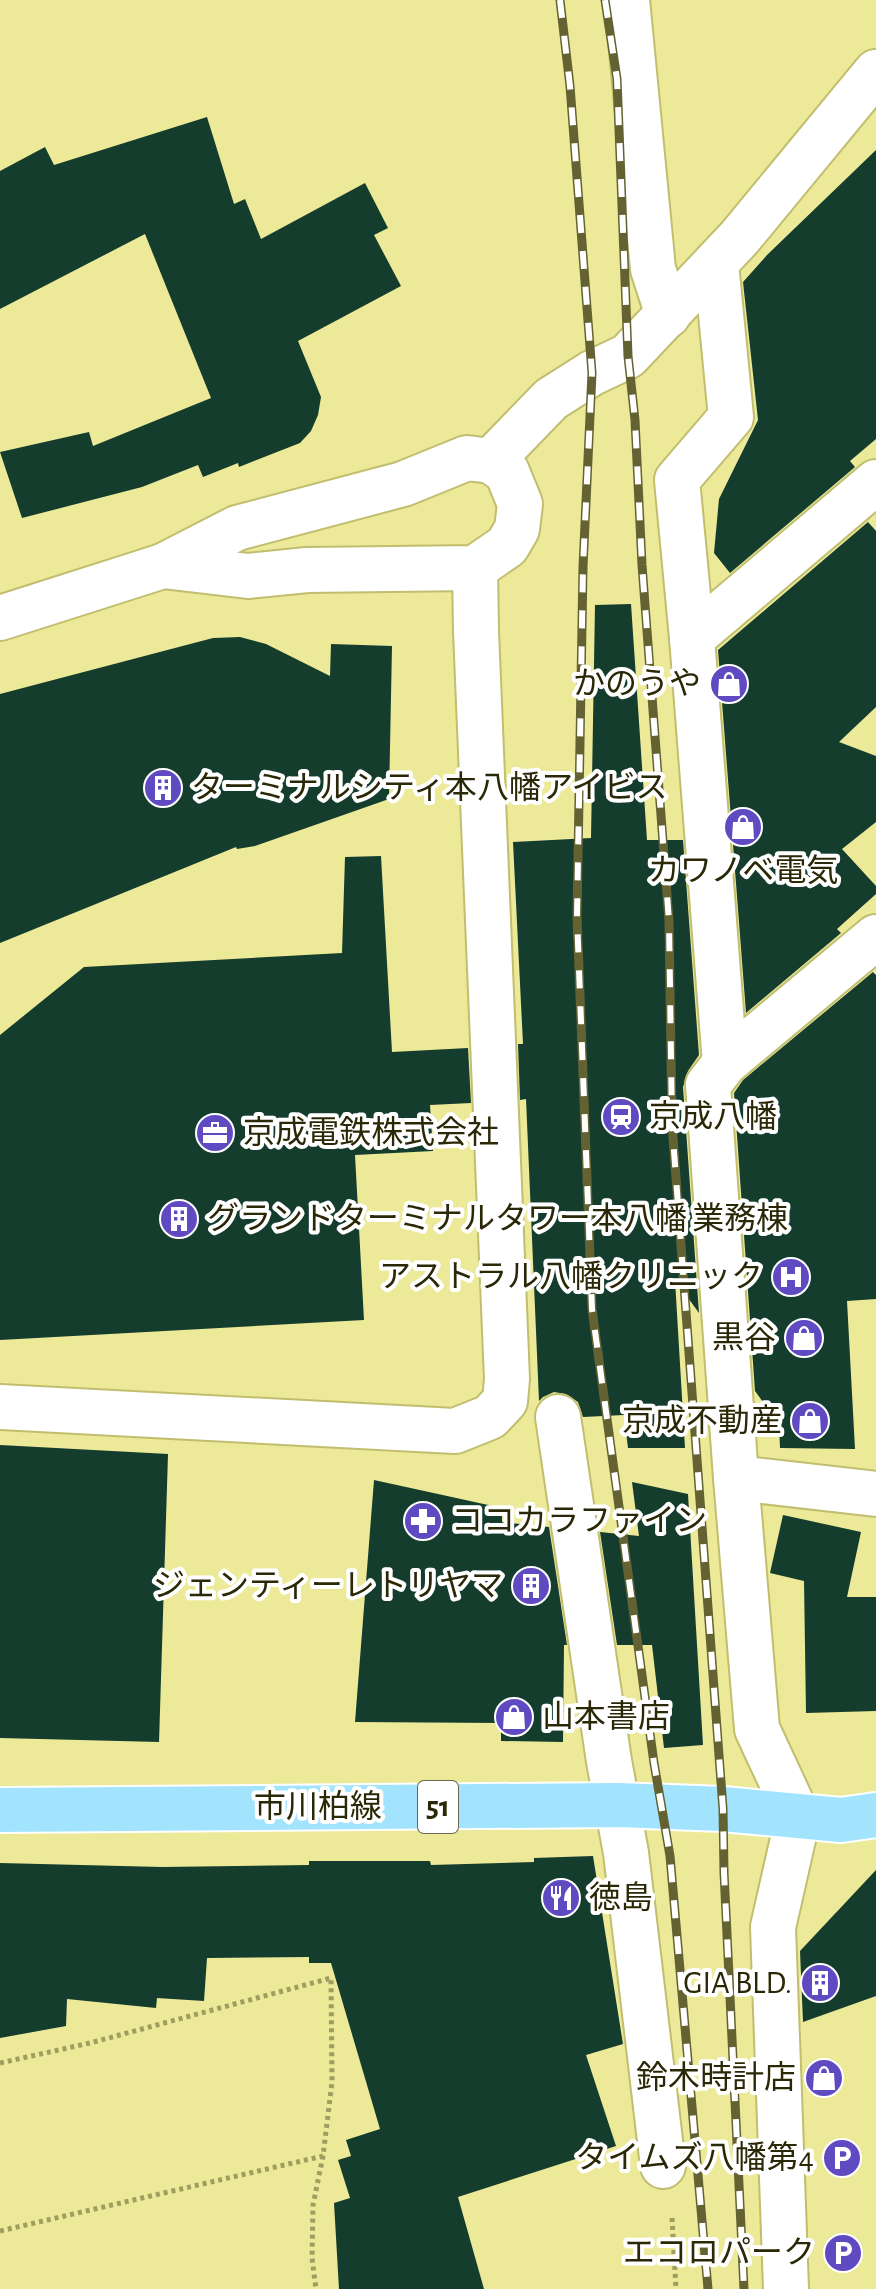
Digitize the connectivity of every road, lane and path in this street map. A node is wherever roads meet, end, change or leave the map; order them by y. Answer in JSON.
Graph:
{"nodes":[{"id":1,"x":627,"y":0,"type":"edge"},
{"id":2,"x":876,"y":72,"type":"edge"},
{"id":3,"x":716,"y":263,"type":"junction"},
{"id":4,"x":668,"y":315,"type":"junction"},
{"id":5,"x":491,"y":461,"type":"junction"},
{"id":6,"x":876,"y":482,"type":"edge"},
{"id":7,"x":163,"y":566,"type":"junction"},
{"id":8,"x":475,"y":568,"type":"junction"},
{"id":9,"x":0,"y":618,"type":"edge"},
{"id":10,"x":692,"y":638,"type":"junction"},
{"id":11,"x":876,"y":937,"type":"edge"},
{"id":12,"x":725,"y":1063,"type":"junction"},
{"id":13,"x":0,"y":1407,"type":"edge"},
{"id":14,"x":558,"y":1417,"type":"dead end"},
{"id":15,"x":736,"y":1478,"type":"junction"},
{"id":16,"x":876,"y":1494,"type":"edge"},
{"id":17,"x":618,"y":1805,"type":"junction"},
{"id":18,"x":0,"y":1810,"type":"edge"},
{"id":19,"x":876,"y":1815,"type":"edge"},
{"id":20,"x":798,"y":1817,"type":"junction"},
{"id":21,"x":0,"y":2063,"type":"edge"},
{"id":22,"x":323,"y":2156,"type":"junction"},
{"id":23,"x":663,"y":2166,"type":"joint"},
{"id":24,"x":0,"y":2231,"type":"edge"},
{"id":25,"x":316,"y":2289,"type":"edge"},
{"id":26,"x":676,"y":2289,"type":"edge"},
{"id":27,"x":786,"y":2289,"type":"edge"}],
"edges":[{"from":1,"to":4,"type":"street"},
{"from":2,"to":3,"type":"street"},
{"from":3,"to":4,"type":"street"},
{"from":3,"to":10,"type":"street"},
{"from":4,"to":5,"type":"street"},
{"from":5,"to":7,"type":"street"},
{"from":5,"to":8,"type":"street"},
{"from":6,"to":10,"type":"street"},
{"from":7,"to":8,"type":"street"},
{"from":7,"to":9,"type":"street"},
{"from":8,"to":13,"type":"street"},
{"from":10,"to":12,"type":"street"},
{"from":11,"to":12,"type":"street"},
{"from":12,"to":15,"type":"street"},
{"from":14,"to":17,"type":"street"},
{"from":15,"to":16,"type":"street"},
{"from":15,"to":20,"type":"street"},
{"from":17,"to":18,"type":"main road","name":"市川柏線","number":"51"},
{"from":17,"to":20,"type":"main road","name":"市川柏線","number":"51"},
{"from":17,"to":23,"type":"street"},
{"from":19,"to":20,"type":"main road","name":"市川柏線","number":"51"},
{"from":20,"to":27,"type":"street"},
{"from":21,"to":22,"type":"path"},
{"from":22,"to":24,"type":"path"},
{"from":22,"to":25,"type":"path"},
{"from":23,"to":26,"type":"path"}]}
